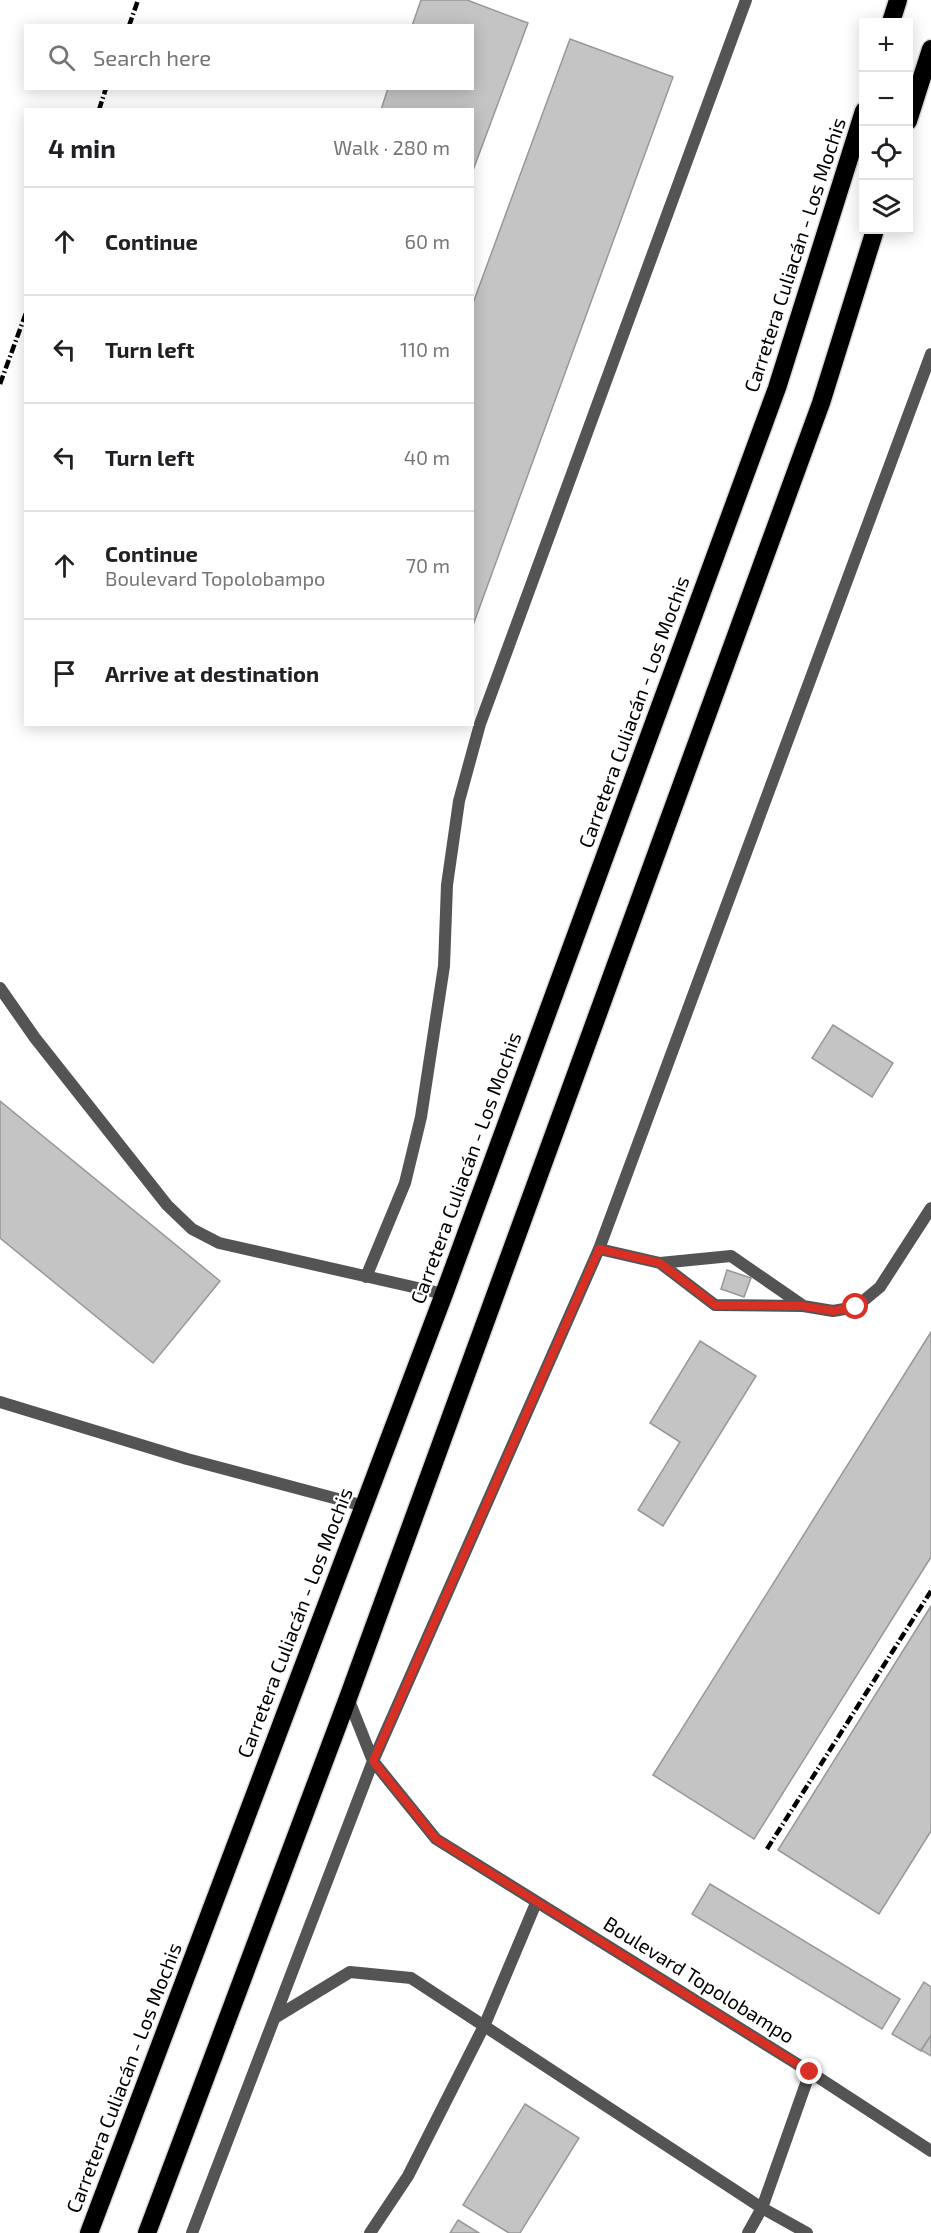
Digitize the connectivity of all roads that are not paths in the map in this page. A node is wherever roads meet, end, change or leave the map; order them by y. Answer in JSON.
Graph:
{"nodes":[{"id":1,"x":746,"y":0,"type":"edge"},
{"id":2,"x":898,"y":0,"type":"edge"},
{"id":3,"x":892,"y":18,"type":"edge"},
{"id":4,"x":931,"y":49,"type":"edge"},
{"id":5,"x":913,"y":108,"type":"edge"},
{"id":6,"x":859,"y":126,"type":"edge"},
{"id":7,"x":874,"y":234,"type":"edge"},
{"id":8,"x":931,"y":354,"type":"edge"},
{"id":9,"x":0,"y":988,"type":"edge"},
{"id":10,"x":931,"y":1208,"type":"edge"},
{"id":11,"x":599,"y":1249,"type":"junction"},
{"id":12,"x":660,"y":1263,"type":"junction"},
{"id":13,"x":366,"y":1276,"type":"junction"},
{"id":14,"x":444,"y":1294,"type":"junction"},
{"id":15,"x":803,"y":1306,"type":"junction"},
{"id":16,"x":0,"y":1402,"type":"edge"},
{"id":17,"x":364,"y":1506,"type":"junction"},
{"id":18,"x":348,"y":1698,"type":"junction"},
{"id":19,"x":373,"y":1761,"type":"junction"},
{"id":20,"x":536,"y":1903,"type":"junction"},
{"id":21,"x":276,"y":2017,"type":"junction"},
{"id":22,"x":485,"y":2024,"type":"junction"},
{"id":23,"x":810,"y":2072,"type":"junction"},
{"id":24,"x":931,"y":2151,"type":"edge"},
{"id":25,"x":762,"y":2208,"type":"junction"},
{"id":26,"x":89,"y":2233,"type":"edge"},
{"id":27,"x":147,"y":2233,"type":"edge"},
{"id":28,"x":192,"y":2233,"type":"edge"},
{"id":29,"x":370,"y":2233,"type":"edge"},
{"id":30,"x":748,"y":2233,"type":"edge"},
{"id":31,"x":807,"y":2233,"type":"edge"}],
"edges":[{"from":1,"to":13,"type":"street"},
{"from":2,"to":3,"type":"highway"},
{"from":4,"to":5,"type":"highway"},
{"from":6,"to":14,"type":"highway","name":"Carretera Culiacán - Los Mochis"},
{"from":7,"to":18,"type":"highway"},
{"from":8,"to":11,"type":"street"},
{"from":9,"to":13,"type":"street"},
{"from":10,"to":15,"type":"street"},
{"from":11,"to":12,"type":"street"},
{"from":11,"to":19,"type":"street"},
{"from":12,"to":15,"type":"street"},
{"from":12,"to":15,"type":"street"},
{"from":13,"to":14,"type":"street"},
{"from":14,"to":17,"type":"highway","name":"Carretera Culiacán - Los Mochis"},
{"from":16,"to":17,"type":"street"},
{"from":17,"to":26,"type":"highway","name":"Carretera Culiacán - Los Mochis"},
{"from":18,"to":19,"type":"street","name":"Boulevard Topolobampo"},
{"from":18,"to":27,"type":"highway"},
{"from":19,"to":20,"type":"street","name":"Boulevard Topolobampo"},
{"from":19,"to":21,"type":"street"},
{"from":20,"to":22,"type":"street"},
{"from":20,"to":23,"type":"street","name":"Boulevard Topolobampo"},
{"from":21,"to":22,"type":"street"},
{"from":21,"to":28,"type":"street"},
{"from":22,"to":25,"type":"street"},
{"from":22,"to":29,"type":"street"},
{"from":23,"to":24,"type":"street","name":"Boulevard Topolobampo"},
{"from":23,"to":25,"type":"street"},
{"from":25,"to":30,"type":"street"},
{"from":25,"to":31,"type":"street"}]}
